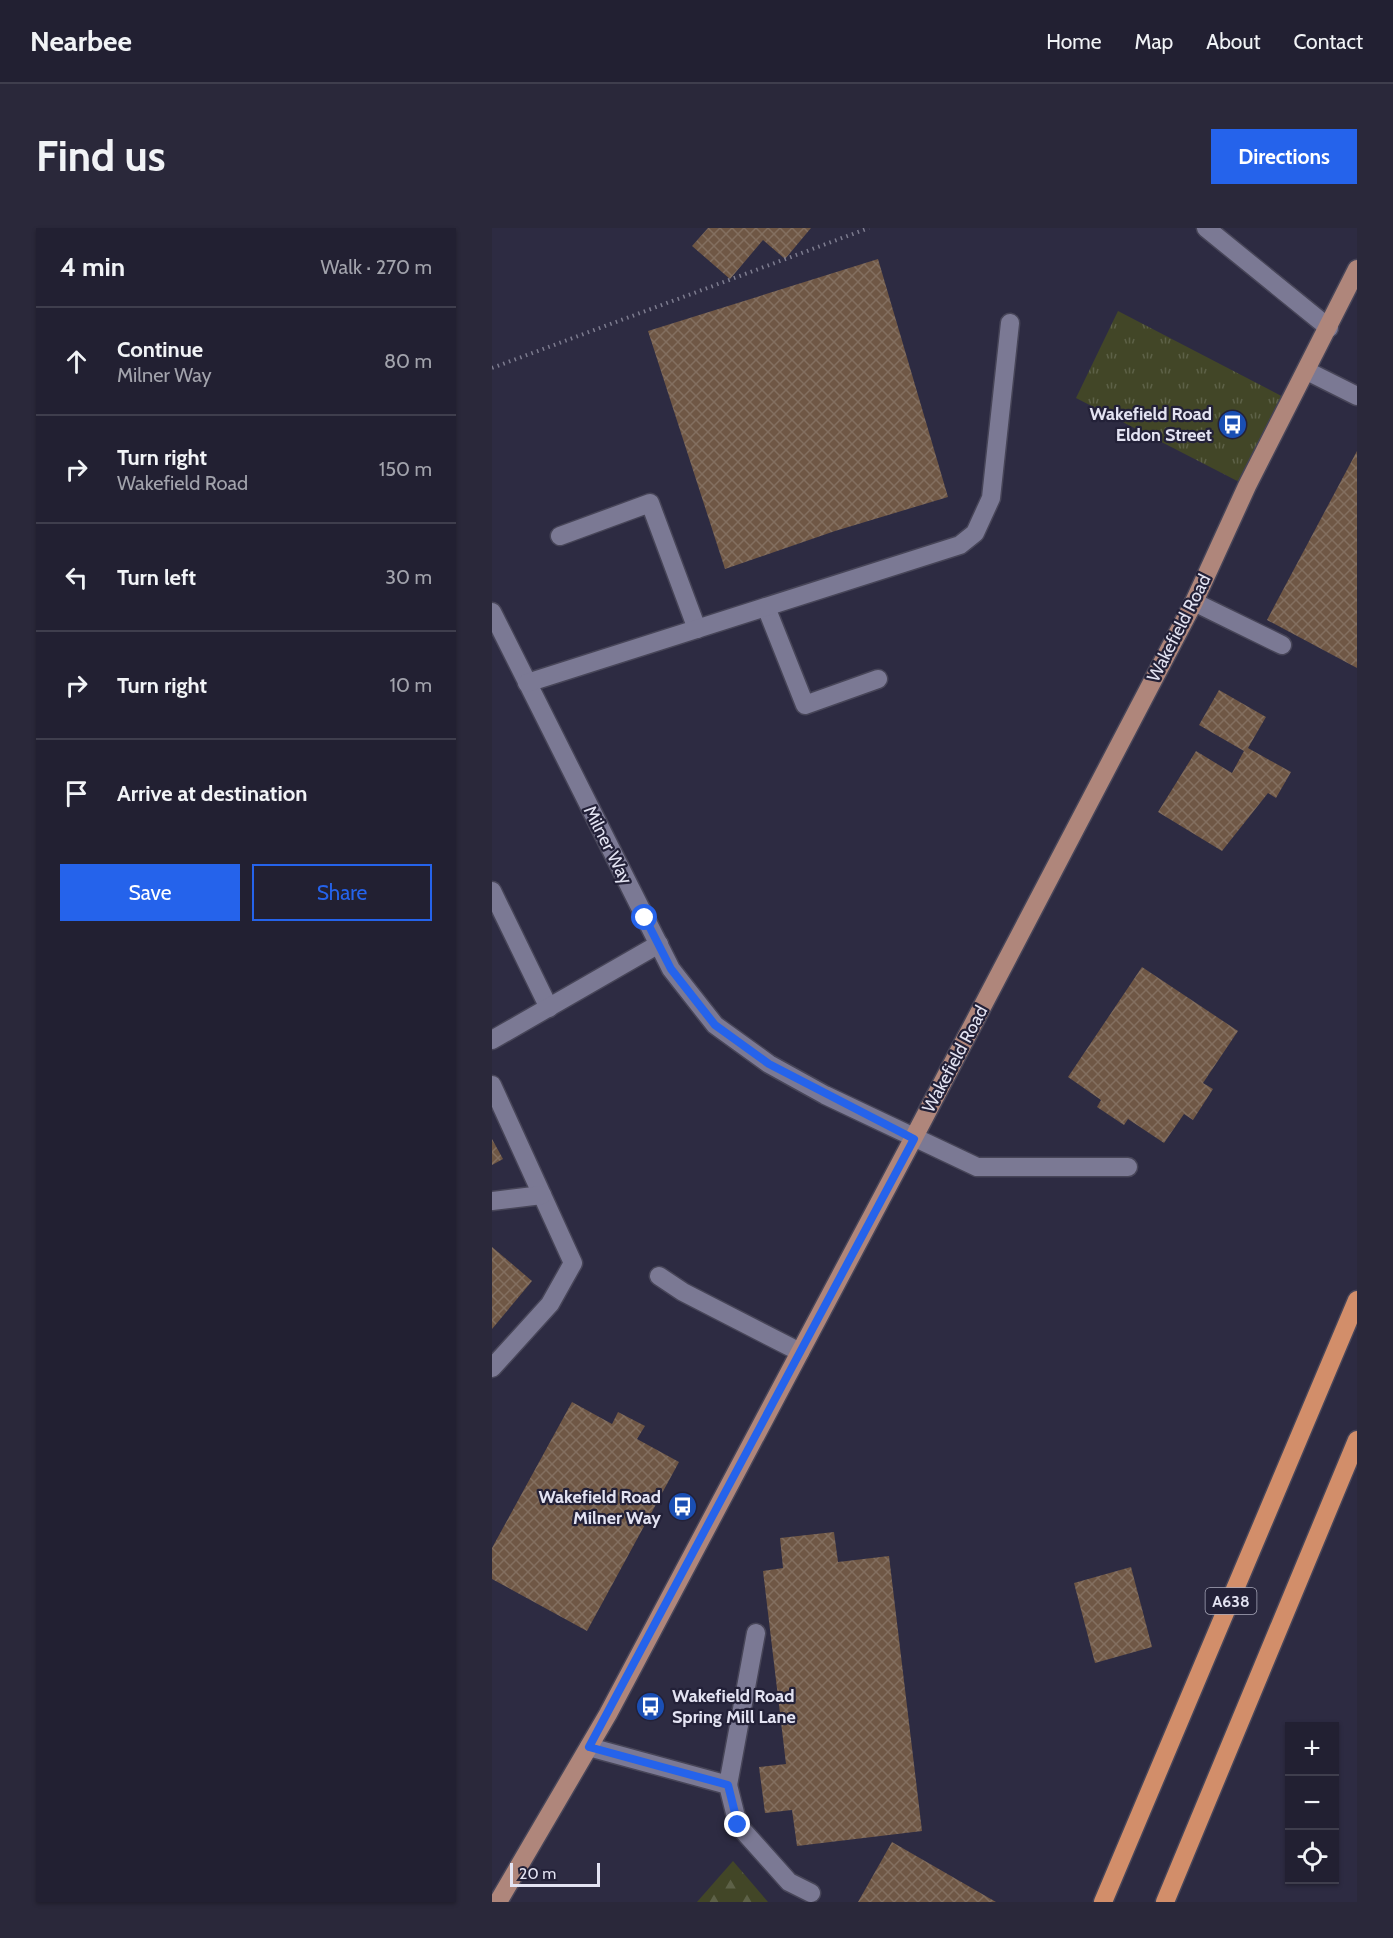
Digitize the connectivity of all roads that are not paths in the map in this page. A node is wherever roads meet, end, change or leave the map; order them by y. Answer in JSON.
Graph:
{"nodes":[{"id":1,"x":1206,"y":228,"type":"edge"},
{"id":2,"x":1357,"y":269,"type":"edge"},
{"id":3,"x":1010,"y":323,"type":"dead end"},
{"id":4,"x":1329,"y":328,"type":"junction"},
{"id":5,"x":1307,"y":371,"type":"junction"},
{"id":6,"x":1357,"y":396,"type":"edge"},
{"id":7,"x":560,"y":536,"type":"dead end"},
{"id":8,"x":1194,"y":602,"type":"junction"},
{"id":9,"x":766,"y":607,"type":"junction"},
{"id":10,"x":492,"y":612,"type":"edge"},
{"id":11,"x":697,"y":629,"type":"junction"},
{"id":12,"x":1282,"y":645,"type":"dead end"},
{"id":13,"x":878,"y":679,"type":"dead end"},
{"id":14,"x":527,"y":683,"type":"junction"},
{"id":15,"x":492,"y":891,"type":"edge"},
{"id":16,"x":659,"y":944,"type":"junction"},
{"id":17,"x":549,"y":1008,"type":"junction"},
{"id":18,"x":492,"y":1040,"type":"edge"},
{"id":19,"x":492,"y":1085,"type":"edge"},
{"id":20,"x":914,"y":1139,"type":"junction"},
{"id":21,"x":1128,"y":1167,"type":"dead end"},
{"id":22,"x":542,"y":1195,"type":"junction"},
{"id":23,"x":492,"y":1201,"type":"edge"},
{"id":24,"x":659,"y":1276,"type":"dead end"},
{"id":25,"x":1357,"y":1300,"type":"edge"},
{"id":26,"x":800,"y":1353,"type":"junction"},
{"id":27,"x":492,"y":1368,"type":"edge"},
{"id":28,"x":1357,"y":1440,"type":"edge"},
{"id":29,"x":756,"y":1633,"type":"dead end"},
{"id":30,"x":589,"y":1747,"type":"junction"},
{"id":31,"x":728,"y":1785,"type":"junction"},
{"id":32,"x":811,"y":1893,"type":"dead end"},
{"id":33,"x":498,"y":1902,"type":"edge"},
{"id":34,"x":1103,"y":1902,"type":"edge"},
{"id":35,"x":1165,"y":1902,"type":"edge"}],
"edges":[{"from":1,"to":4,"type":"street"},
{"from":2,"to":4,"type":"main road","name":"Wakefield Road"},
{"from":3,"to":9,"type":"street"},
{"from":4,"to":5,"type":"main road","name":"Wakefield Road"},
{"from":5,"to":6,"type":"street"},
{"from":5,"to":8,"type":"main road","name":"Wakefield Road"},
{"from":7,"to":11,"type":"street"},
{"from":8,"to":12,"type":"street"},
{"from":8,"to":20,"type":"main road","name":"Wakefield Road"},
{"from":9,"to":11,"type":"street"},
{"from":9,"to":13,"type":"street"},
{"from":10,"to":14,"type":"street","name":"Milner Way"},
{"from":11,"to":14,"type":"street"},
{"from":14,"to":16,"type":"street","name":"Milner Way"},
{"from":15,"to":17,"type":"street"},
{"from":16,"to":17,"type":"street"},
{"from":16,"to":20,"type":"street","name":"Milner Way"},
{"from":17,"to":18,"type":"street"},
{"from":19,"to":22,"type":"street"},
{"from":20,"to":21,"type":"street","name":"Milner Way"},
{"from":20,"to":26,"type":"main road","name":"Wakefield Road"},
{"from":22,"to":23,"type":"street"},
{"from":22,"to":27,"type":"street"},
{"from":24,"to":26,"type":"street"},
{"from":25,"to":34,"type":"highway","number":"A638"},
{"from":26,"to":30,"type":"main road","name":"Wakefield Road"},
{"from":28,"to":35,"type":"highway","number":"A638"},
{"from":29,"to":31,"type":"street"},
{"from":30,"to":31,"type":"street"},
{"from":30,"to":33,"type":"main road","name":"Wakefield Road"},
{"from":31,"to":32,"type":"street"}]}
